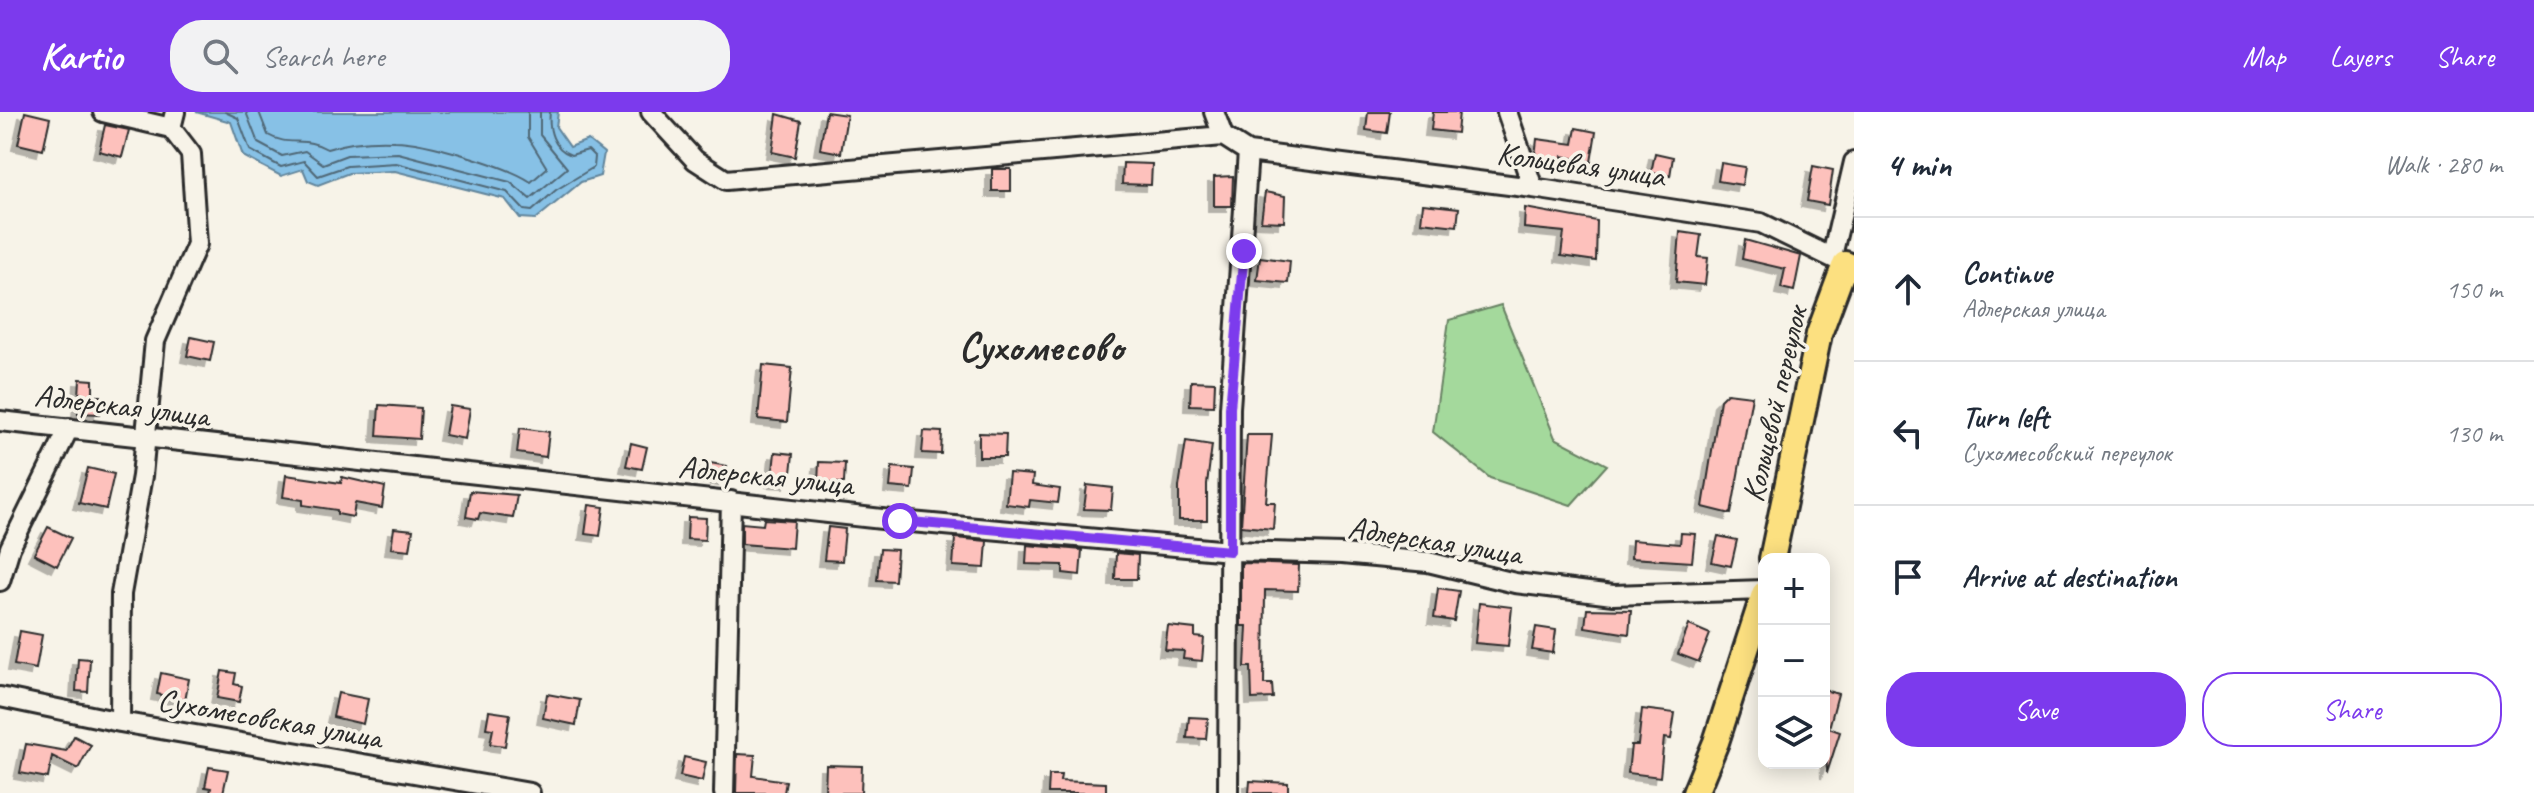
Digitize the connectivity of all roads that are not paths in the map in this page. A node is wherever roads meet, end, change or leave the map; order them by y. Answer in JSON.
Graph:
{"nodes":[{"id":1,"x":103,"y":112,"type":"edge"},
{"id":2,"x":651,"y":112,"type":"edge"},
{"id":3,"x":1214,"y":112,"type":"edge"},
{"id":4,"x":1507,"y":112,"type":"edge"},
{"id":5,"x":173,"y":120,"type":"edge"},
{"id":6,"x":1223,"y":136,"type":"junction"},
{"id":7,"x":1248,"y":152,"type":"junction"},
{"id":8,"x":1854,"y":162,"type":"edge"},
{"id":9,"x":1533,"y":188,"type":"junction"},
{"id":10,"x":1844,"y":256,"type":"edge"},
{"id":11,"x":0,"y":421,"type":"edge"},
{"id":12,"x":69,"y":428,"type":"junction"},
{"id":13,"x":146,"y":439,"type":"junction"},
{"id":14,"x":731,"y":501,"type":"junction"},
{"id":15,"x":1230,"y":551,"type":"junction"},
{"id":16,"x":1773,"y":553,"type":"edge"},
{"id":17,"x":0,"y":581,"type":"edge"},
{"id":18,"x":1758,"y":592,"type":"edge"},
{"id":19,"x":1758,"y":611,"type":"edge"},
{"id":20,"x":0,"y":697,"type":"edge"},
{"id":21,"x":120,"y":722,"type":"junction"},
{"id":22,"x":530,"y":793,"type":"edge"},
{"id":23,"x":724,"y":793,"type":"edge"},
{"id":24,"x":1228,"y":793,"type":"edge"},
{"id":25,"x":1695,"y":793,"type":"edge"}],
"edges":[{"from":1,"to":5,"type":"street"},
{"from":2,"to":6,"type":"street"},
{"from":3,"to":6,"type":"street"},
{"from":4,"to":9,"type":"street"},
{"from":5,"to":13,"type":"street"},
{"from":6,"to":7,"type":"street","name":"Кольцевая улица"},
{"from":7,"to":9,"type":"street","name":"Кольцевая улица"},
{"from":7,"to":15,"type":"street"},
{"from":8,"to":10,"type":"street","name":"Кольцевой переулок"},
{"from":9,"to":10,"type":"street","name":"Кольцевая улица"},
{"from":10,"to":16,"type":"main road","name":"Кольцевой переулок"},
{"from":11,"to":12,"type":"street","name":"Адлерская улица"},
{"from":12,"to":13,"type":"street","name":"Адлерская улица"},
{"from":12,"to":17,"type":"street"},
{"from":13,"to":14,"type":"street","name":"Адлерская улица"},
{"from":13,"to":21,"type":"street"},
{"from":14,"to":15,"type":"street","name":"Адлерская улица"},
{"from":14,"to":23,"type":"street"},
{"from":15,"to":18,"type":"street","name":"Адлерская улица"},
{"from":15,"to":24,"type":"street"},
{"from":19,"to":25,"type":"main road"},
{"from":20,"to":21,"type":"street","name":"Сухомесовская улица"},
{"from":21,"to":22,"type":"street","name":"Сухомесовская улица"}]}
